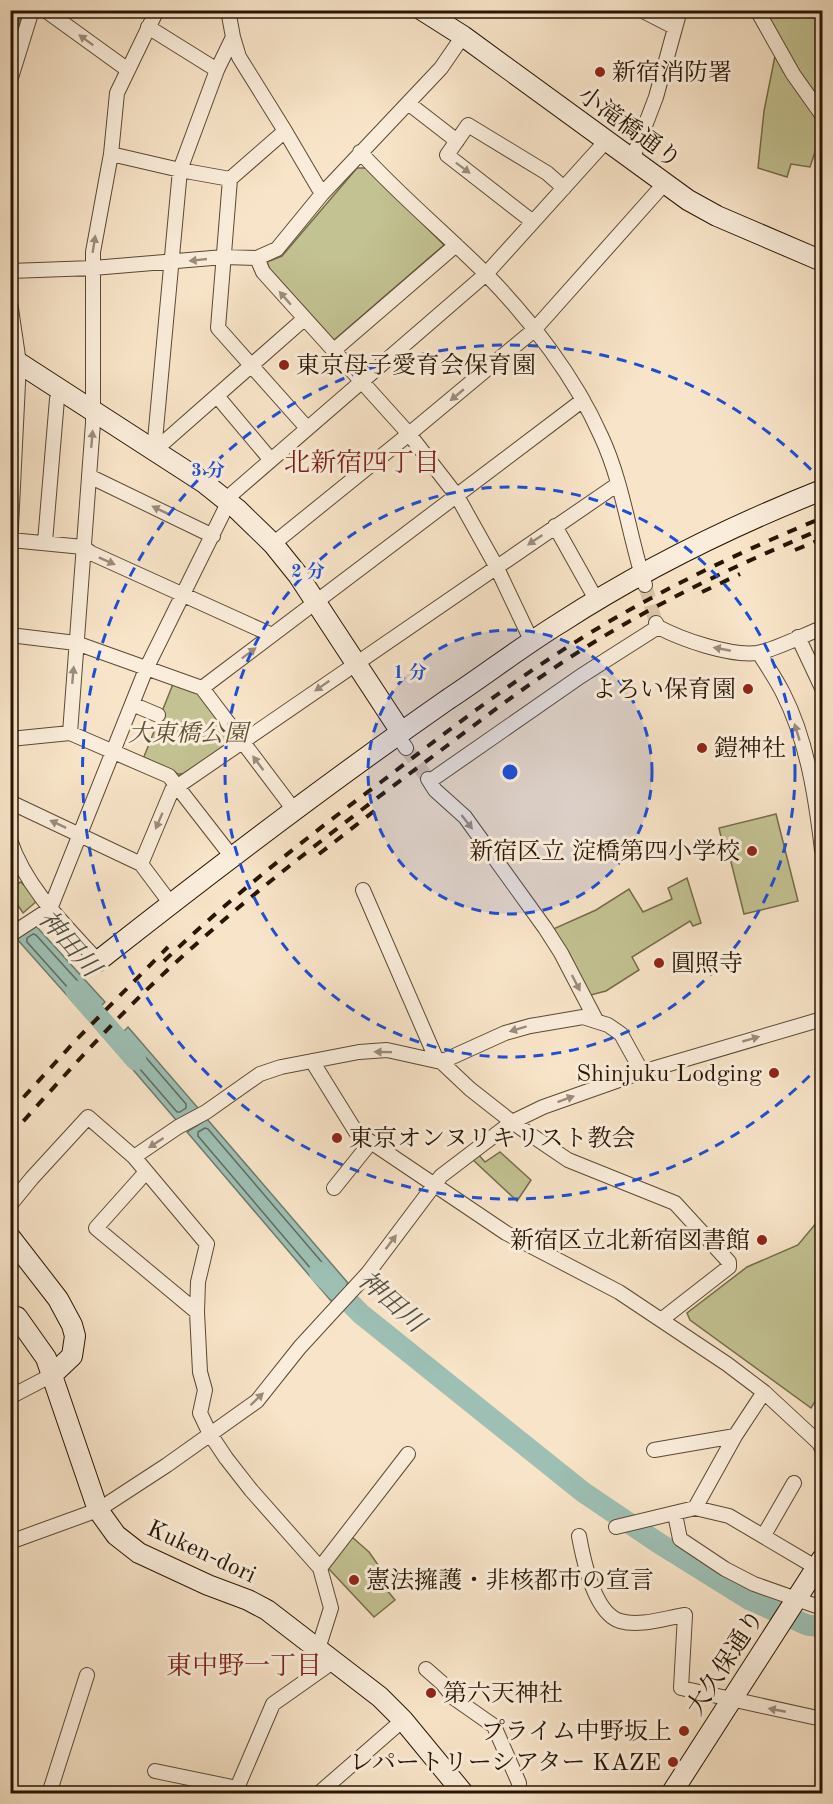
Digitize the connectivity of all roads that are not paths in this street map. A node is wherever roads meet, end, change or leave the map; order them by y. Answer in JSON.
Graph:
{"nodes":[{"id":1,"x":32,"y":10,"type":"edge"},
{"id":2,"x":45,"y":10,"type":"edge"},
{"id":3,"x":157,"y":10,"type":"edge"},
{"id":4,"x":228,"y":10,"type":"edge"},
{"id":5,"x":422,"y":10,"type":"edge"},
{"id":6,"x":641,"y":10,"type":"edge"},
{"id":7,"x":680,"y":10,"type":"edge"},
{"id":8,"x":757,"y":10,"type":"edge"},
{"id":9,"x":148,"y":27,"type":"junction"},
{"id":10,"x":674,"y":27,"type":"junction"},
{"id":11,"x":464,"y":36,"type":"junction"},
{"id":12,"x":233,"y":37,"type":"junction"},
{"id":13,"x":128,"y":70,"type":"junction"},
{"id":14,"x":217,"y":70,"type":"junction"},
{"id":15,"x":10,"y":81,"type":"edge"},
{"id":16,"x":408,"y":103,"type":"junction"},
{"id":17,"x":822,"y":115,"type":"edge"},
{"id":18,"x":285,"y":131,"type":"junction"},
{"id":19,"x":457,"y":141,"type":"junction"},
{"id":20,"x":606,"y":141,"type":"junction"},
{"id":21,"x":360,"y":152,"type":"junction"},
{"id":22,"x":111,"y":153,"type":"junction"},
{"id":23,"x":632,"y":160,"type":"junction"},
{"id":24,"x":180,"y":170,"type":"junction"},
{"id":25,"x":230,"y":179,"type":"junction"},
{"id":26,"x":664,"y":184,"type":"junction"},
{"id":27,"x":564,"y":188,"type":"junction"},
{"id":28,"x":322,"y":194,"type":"junction"},
{"id":29,"x":533,"y":222,"type":"junction"},
{"id":30,"x":456,"y":245,"type":"junction"},
{"id":31,"x":224,"y":257,"type":"junction"},
{"id":32,"x":257,"y":258,"type":"junction"},
{"id":33,"x":822,"y":261,"type":"edge"},
{"id":34,"x":171,"y":262,"type":"junction"},
{"id":35,"x":93,"y":268,"type":"junction"},
{"id":36,"x":10,"y":271,"type":"edge"},
{"id":37,"x":486,"y":274,"type":"junction"},
{"id":38,"x":10,"y":302,"type":"edge"},
{"id":39,"x":304,"y":319,"type":"junction"},
{"id":40,"x":534,"y":330,"type":"junction"},
{"id":41,"x":333,"y":351,"type":"junction"},
{"id":42,"x":19,"y":363,"type":"junction"},
{"id":43,"x":251,"y":366,"type":"junction"},
{"id":44,"x":361,"y":381,"type":"junction"},
{"id":45,"x":62,"y":391,"type":"junction"},
{"id":46,"x":217,"y":396,"type":"junction"},
{"id":47,"x":583,"y":400,"type":"junction"},
{"id":48,"x":93,"y":411,"type":"junction"},
{"id":49,"x":307,"y":428,"type":"junction"},
{"id":50,"x":409,"y":435,"type":"junction"},
{"id":51,"x":154,"y":451,"type":"junction"},
{"id":52,"x":270,"y":459,"type":"junction"},
{"id":53,"x":88,"y":476,"type":"junction"},
{"id":54,"x":822,"y":476,"type":"edge"},
{"id":55,"x":618,"y":484,"type":"junction"},
{"id":56,"x":822,"y":490,"type":"edge"},
{"id":57,"x":457,"y":496,"type":"junction"},
{"id":58,"x":802,"y":498,"type":"junction"},
{"id":59,"x":228,"y":501,"type":"junction"},
{"id":60,"x":555,"y":526,"type":"junction"},
{"id":61,"x":213,"y":536,"type":"junction"},
{"id":62,"x":11,"y":540,"type":"edge"},
{"id":63,"x":45,"y":542,"type":"junction"},
{"id":64,"x":273,"y":544,"type":"junction"},
{"id":65,"x":10,"y":547,"type":"edge"},
{"id":66,"x":82,"y":547,"type":"junction"},
{"id":67,"x":496,"y":566,"type":"junction"},
{"id":68,"x":643,"y":580,"type":"junction"},
{"id":69,"x":183,"y":595,"type":"junction"},
{"id":70,"x":597,"y":601,"type":"junction"},
{"id":71,"x":317,"y":602,"type":"junction"},
{"id":72,"x":822,"y":628,"type":"edge"},
{"id":73,"x":10,"y":635,"type":"edge"},
{"id":74,"x":272,"y":635,"type":"junction"},
{"id":75,"x":798,"y":637,"type":"junction"},
{"id":76,"x":532,"y":642,"type":"junction"},
{"id":77,"x":76,"y":643,"type":"junction"},
{"id":78,"x":759,"y":653,"type":"junction"},
{"id":79,"x":356,"y":663,"type":"junction"},
{"id":80,"x":146,"y":669,"type":"junction"},
{"id":81,"x":202,"y":688,"type":"junction"},
{"id":82,"x":822,"y":688,"type":"edge"},
{"id":83,"x":132,"y":705,"type":"junction"},
{"id":84,"x":158,"y":715,"type":"dead end"},
{"id":85,"x":70,"y":733,"type":"junction"},
{"id":86,"x":10,"y":739,"type":"edge"},
{"id":87,"x":402,"y":739,"type":"junction"},
{"id":88,"x":242,"y":741,"type":"junction"},
{"id":89,"x":113,"y":752,"type":"junction"},
{"id":90,"x":178,"y":786,"type":"junction"},
{"id":91,"x":10,"y":802,"type":"edge"},
{"id":92,"x":294,"y":810,"type":"junction"},
{"id":93,"x":80,"y":834,"type":"junction"},
{"id":94,"x":10,"y":840,"type":"edge"},
{"id":95,"x":822,"y":850,"type":"edge"},
{"id":96,"x":232,"y":857,"type":"junction"},
{"id":97,"x":141,"y":864,"type":"junction"},
{"id":98,"x":363,"y":890,"type":"dead end"},
{"id":99,"x":171,"y":903,"type":"junction"},
{"id":100,"x":50,"y":909,"type":"junction"},
{"id":101,"x":11,"y":934,"type":"edge"},
{"id":102,"x":98,"y":961,"type":"joint"},
{"id":103,"x":822,"y":1018,"type":"edge"},
{"id":104,"x":596,"y":1020,"type":"junction"},
{"id":105,"x":312,"y":1061,"type":"junction"},
{"id":106,"x":441,"y":1062,"type":"junction"},
{"id":107,"x":642,"y":1072,"type":"junction"},
{"id":108,"x":512,"y":1122,"type":"junction"},
{"id":109,"x":371,"y":1142,"type":"junction"},
{"id":110,"x":134,"y":1157,"type":"junction"},
{"id":111,"x":146,"y":1172,"type":"junction"},
{"id":112,"x":434,"y":1185,"type":"junction"},
{"id":113,"x":334,"y":1188,"type":"dead end"},
{"id":114,"x":10,"y":1205,"type":"edge"},
{"id":115,"x":10,"y":1238,"type":"edge"},
{"id":116,"x":197,"y":1312,"type":"junction"},
{"id":117,"x":13,"y":1316,"type":"edge"},
{"id":118,"x":661,"y":1320,"type":"junction"},
{"id":119,"x":52,"y":1375,"type":"junction"},
{"id":120,"x":764,"y":1392,"type":"junction"},
{"id":121,"x":10,"y":1397,"type":"edge"},
{"id":122,"x":210,"y":1434,"type":"junction"},
{"id":123,"x":735,"y":1436,"type":"junction"},
{"id":124,"x":822,"y":1449,"type":"edge"},
{"id":125,"x":654,"y":1450,"type":"dead end"},
{"id":126,"x":408,"y":1454,"type":"dead end"},
{"id":127,"x":794,"y":1483,"type":"dead end"},
{"id":128,"x":695,"y":1508,"type":"junction"},
{"id":129,"x":98,"y":1510,"type":"junction"},
{"id":130,"x":675,"y":1514,"type":"junction"},
{"id":131,"x":616,"y":1527,"type":"dead end"},
{"id":132,"x":764,"y":1535,"type":"junction"},
{"id":133,"x":579,"y":1536,"type":"dead end"},
{"id":134,"x":10,"y":1542,"type":"edge"},
{"id":135,"x":820,"y":1564,"type":"edge"},
{"id":136,"x":320,"y":1568,"type":"junction"},
{"id":137,"x":795,"y":1601,"type":"junction"},
{"id":138,"x":822,"y":1608,"type":"edge"},
{"id":139,"x":318,"y":1649,"type":"junction"},
{"id":140,"x":334,"y":1661,"type":"junction"},
{"id":141,"x":426,"y":1669,"type":"dead end"},
{"id":142,"x":87,"y":1675,"type":"dead end"},
{"id":143,"x":731,"y":1700,"type":"junction"},
{"id":144,"x":822,"y":1719,"type":"edge"},
{"id":145,"x":403,"y":1720,"type":"junction"},
{"id":146,"x":155,"y":1771,"type":"dead end"},
{"id":147,"x":458,"y":1791,"type":"edge"},
{"id":148,"x":49,"y":1794,"type":"edge"},
{"id":149,"x":318,"y":1794,"type":"edge"},
{"id":150,"x":518,"y":1794,"type":"edge"},
{"id":151,"x":671,"y":1794,"type":"edge"}],
"edges":[{"from":1,"to":15,"type":"street"},
{"from":13,"to":2,"type":"street","one_way":true},
{"from":3,"to":9,"type":"street"},
{"from":4,"to":12,"type":"street"},
{"from":5,"to":11,"type":"street","name":"小滝橋通り"},
{"from":6,"to":10,"type":"street"},
{"from":7,"to":10,"type":"street"},
{"from":8,"to":17,"type":"street"},
{"from":9,"to":13,"type":"street"},
{"from":9,"to":14,"type":"street"},
{"from":10,"to":23,"type":"street"},
{"from":11,"to":16,"type":"street"},
{"from":11,"to":20,"type":"street","name":"小滝橋通り"},
{"from":12,"to":14,"type":"street"},
{"from":12,"to":18,"type":"street"},
{"from":13,"to":22,"type":"street"},
{"from":14,"to":24,"type":"street"},
{"from":16,"to":19,"type":"street"},
{"from":16,"to":21,"type":"street"},
{"from":18,"to":25,"type":"street"},
{"from":18,"to":28,"type":"street"},
{"from":19,"to":27,"type":"street"},
{"from":19,"to":29,"type":"street","one_way":true},
{"from":20,"to":23,"type":"street","name":"小滝橋通り"},
{"from":20,"to":27,"type":"street"},
{"from":21,"to":28,"type":"street"},
{"from":21,"to":30,"type":"street"},
{"from":22,"to":24,"type":"street"},
{"from":35,"to":22,"type":"street","one_way":true},
{"from":23,"to":26,"type":"street","name":"小滝橋通り"},
{"from":24,"to":25,"type":"street"},
{"from":24,"to":34,"type":"street"},
{"from":25,"to":31,"type":"street"},
{"from":26,"to":33,"type":"street","name":"小滝橋通り"},
{"from":26,"to":40,"type":"street"},
{"from":27,"to":29,"type":"street"},
{"from":28,"to":32,"type":"street"},
{"from":29,"to":37,"type":"street"},
{"from":30,"to":37,"type":"street"},
{"from":30,"to":41,"type":"street"},
{"from":31,"to":32,"type":"street"},
{"from":31,"to":34,"type":"street","one_way":true},
{"from":31,"to":43,"type":"street"},
{"from":39,"to":32,"type":"street","one_way":true},
{"from":34,"to":35,"type":"street"},
{"from":34,"to":51,"type":"street"},
{"from":35,"to":36,"type":"street"},
{"from":35,"to":48,"type":"street"},
{"from":37,"to":40,"type":"street"},
{"from":37,"to":44,"type":"street"},
{"from":38,"to":42,"type":"street"},
{"from":39,"to":41,"type":"street"},
{"from":39,"to":43,"type":"street"},
{"from":40,"to":47,"type":"street"},
{"from":40,"to":50,"type":"street","one_way":true},
{"from":41,"to":44,"type":"street"},
{"from":42,"to":45,"type":"street"},
{"from":42,"to":62,"type":"street"},
{"from":43,"to":46,"type":"street"},
{"from":43,"to":49,"type":"street"},
{"from":44,"to":49,"type":"street"},
{"from":44,"to":50,"type":"street"},
{"from":45,"to":48,"type":"street"},
{"from":45,"to":63,"type":"street"},
{"from":46,"to":51,"type":"street"},
{"from":46,"to":52,"type":"street"},
{"from":47,"to":55,"type":"street"},
{"from":47,"to":57,"type":"street"},
{"from":48,"to":51,"type":"street"},
{"from":53,"to":48,"type":"street","one_way":true},
{"from":49,"to":52,"type":"street"},
{"from":50,"to":57,"type":"street"},
{"from":50,"to":64,"type":"street"},
{"from":51,"to":59,"type":"street"},
{"from":52,"to":59,"type":"street"},
{"from":61,"to":53,"type":"street","one_way":true},
{"from":53,"to":66,"type":"street"},
{"from":54,"to":58,"type":"street"},
{"from":55,"to":60,"type":"street"},
{"from":55,"to":68,"type":"street"},
{"from":56,"to":58,"type":"street"},
{"from":57,"to":67,"type":"street"},
{"from":57,"to":71,"type":"street"},
{"from":58,"to":68,"type":"street"},
{"from":59,"to":61,"type":"street"},
{"from":59,"to":64,"type":"street"},
{"from":60,"to":67,"type":"street","one_way":true},
{"from":60,"to":70,"type":"street"},
{"from":61,"to":69,"type":"street"},
{"from":62,"to":63,"type":"street"},
{"from":62,"to":65,"type":"street"},
{"from":63,"to":66,"type":"street"},
{"from":64,"to":71,"type":"street"},
{"from":66,"to":69,"type":"street","one_way":true},
{"from":66,"to":77,"type":"street"},
{"from":67,"to":76,"type":"street"},
{"from":67,"to":79,"type":"street"},
{"from":68,"to":70,"type":"street"},
{"from":69,"to":74,"type":"street"},
{"from":69,"to":80,"type":"street"},
{"from":70,"to":76,"type":"street"},
{"from":71,"to":74,"type":"street"},
{"from":71,"to":79,"type":"street"},
{"from":72,"to":75,"type":"street"},
{"from":73,"to":77,"type":"street"},
{"from":81,"to":74,"type":"street","one_way":true},
{"from":75,"to":78,"type":"street"},
{"from":75,"to":82,"type":"street"},
{"from":76,"to":87,"type":"street"},
{"from":77,"to":80,"type":"street"},
{"from":85,"to":77,"type":"street","one_way":true},
{"from":95,"to":78,"type":"street","one_way":true},
{"from":78,"to":104,"type":"street","one_way":true},
{"from":79,"to":87,"type":"street"},
{"from":79,"to":88,"type":"street","one_way":true},
{"from":80,"to":81,"type":"street"},
{"from":80,"to":83,"type":"street"},
{"from":81,"to":88,"type":"street"},
{"from":83,"to":84,"type":"street"},
{"from":83,"to":89,"type":"street"},
{"from":85,"to":86,"type":"street"},
{"from":85,"to":89,"type":"street"},
{"from":87,"to":92,"type":"street"},
{"from":88,"to":90,"type":"street"},
{"from":92,"to":88,"type":"street","one_way":true},
{"from":89,"to":90,"type":"street"},
{"from":89,"to":93,"type":"street"},
{"from":90,"to":96,"type":"street"},
{"from":90,"to":97,"type":"street","one_way":true},
{"from":93,"to":91,"type":"street","one_way":true},
{"from":92,"to":96,"type":"street"},
{"from":93,"to":97,"type":"street"},
{"from":93,"to":100,"type":"street"},
{"from":94,"to":100,"type":"street"},
{"from":96,"to":99,"type":"street"},
{"from":97,"to":99,"type":"street"},
{"from":98,"to":106,"type":"street"},
{"from":99,"to":102,"type":"street"},
{"from":100,"to":101,"type":"street"},
{"from":100,"to":102,"type":"street"},
{"from":107,"to":103,"type":"street","one_way":true},
{"from":104,"to":106,"type":"street","one_way":true},
{"from":104,"to":107,"type":"street"},
{"from":106,"to":105,"type":"street","one_way":true},
{"from":105,"to":109,"type":"street"},
{"from":105,"to":110,"type":"street","one_way":true},
{"from":106,"to":108,"type":"street"},
{"from":108,"to":107,"type":"street","one_way":true},
{"from":108,"to":112,"type":"street"},
{"from":108,"to":118,"type":"street"},
{"from":109,"to":112,"type":"street"},
{"from":109,"to":113,"type":"street"},
{"from":110,"to":111,"type":"street"},
{"from":110,"to":114,"type":"street"},
{"from":111,"to":116,"type":"street"},
{"from":111,"to":116,"type":"street"},
{"from":112,"to":118,"type":"street"},
{"from":122,"to":112,"type":"street","one_way":true},
{"from":115,"to":119,"type":"street"},
{"from":116,"to":122,"type":"street"},
{"from":117,"to":119,"type":"street","name":"Kuken-dori"},
{"from":118,"to":120,"type":"street"},
{"from":119,"to":121,"type":"street"},
{"from":119,"to":129,"type":"street","name":"Kuken-dori"},
{"from":120,"to":123,"type":"street"},
{"from":120,"to":124,"type":"street"},
{"from":122,"to":129,"type":"street"},
{"from":122,"to":136,"type":"street"},
{"from":123,"to":125,"type":"street"},
{"from":123,"to":128,"type":"street"},
{"from":126,"to":136,"type":"street"},
{"from":127,"to":132,"type":"street"},
{"from":128,"to":130,"type":"street"},
{"from":128,"to":132,"type":"street"},
{"from":129,"to":134,"type":"street"},
{"from":129,"to":139,"type":"street","name":"Kuken-dori"},
{"from":130,"to":131,"type":"street"},
{"from":130,"to":137,"type":"street"},
{"from":132,"to":135,"type":"street"},
{"from":133,"to":143,"type":"street"},
{"from":135,"to":137,"type":"street","name":"大久保通り"},
{"from":136,"to":139,"type":"street"},
{"from":137,"to":138,"type":"street"},
{"from":137,"to":143,"type":"street","name":"大久保通り"},
{"from":139,"to":140,"type":"street","name":"Kuken-dori"},
{"from":140,"to":145,"type":"street","name":"Kuken-dori"},
{"from":140,"to":146,"type":"street"},
{"from":141,"to":150,"type":"street"},
{"from":142,"to":148,"type":"street"},
{"from":144,"to":143,"type":"street","one_way":true},
{"from":143,"to":151,"type":"street","name":"大久保通り"},
{"from":145,"to":147,"type":"street","name":"Kuken-dori"},
{"from":145,"to":149,"type":"street"}]}
